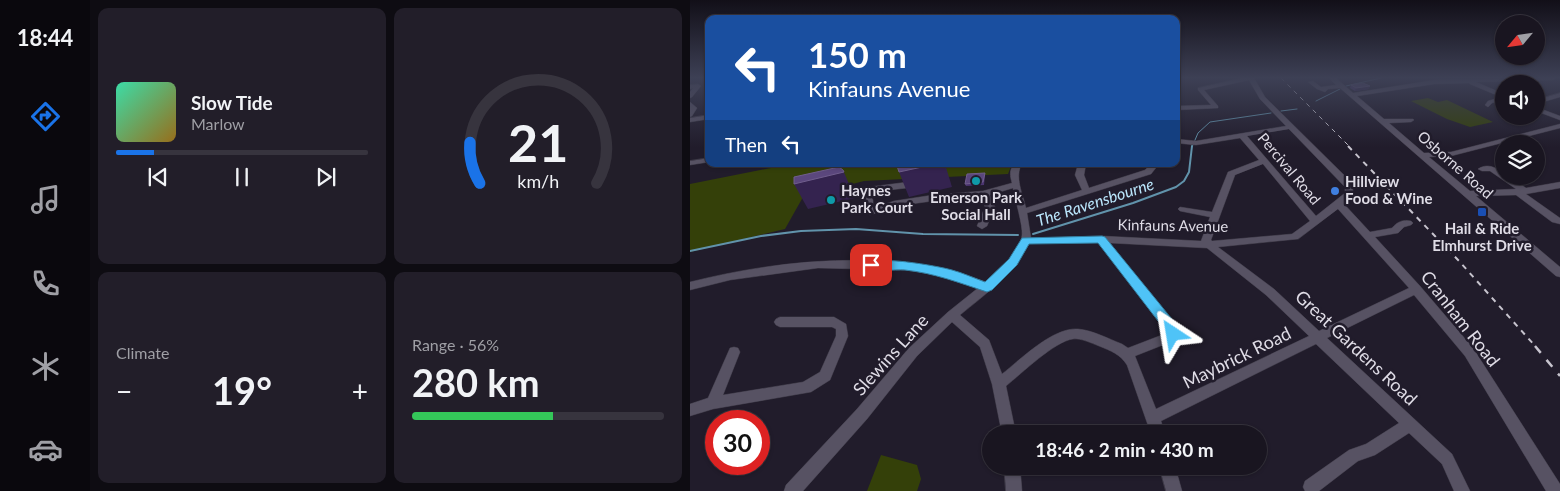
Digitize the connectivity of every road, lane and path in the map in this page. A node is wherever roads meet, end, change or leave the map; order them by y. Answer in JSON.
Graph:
{"nodes":[{"id":1,"x":1211,"y":101,"type":"edge"},
{"id":2,"x":1265,"y":101,"type":"edge"},
{"id":3,"x":1360,"y":101,"type":"edge"},
{"id":4,"x":1493,"y":101,"type":"edge"},
{"id":5,"x":690,"y":104,"type":"edge"},
{"id":6,"x":1488,"y":105,"type":"dead end"},
{"id":7,"x":1180,"y":108,"type":"edge"},
{"id":8,"x":1545,"y":112,"type":"edge"},
{"id":9,"x":690,"y":115,"type":"edge"},
{"id":10,"x":705,"y":118,"type":"edge"},
{"id":11,"x":1560,"y":118,"type":"edge"},
{"id":12,"x":690,"y":120,"type":"edge"},
{"id":13,"x":1410,"y":120,"type":"dead end"},
{"id":14,"x":1384,"y":121,"type":"junction"},
{"id":15,"x":1560,"y":126,"type":"edge"},
{"id":16,"x":1290,"y":127,"type":"junction"},
{"id":17,"x":1242,"y":135,"type":"junction"},
{"id":18,"x":1529,"y":135,"type":"edge"},
{"id":19,"x":1180,"y":141,"type":"edge"},
{"id":20,"x":1495,"y":144,"type":"edge"},
{"id":21,"x":1423,"y":155,"type":"junction"},
{"id":22,"x":705,"y":161,"type":"edge"},
{"id":23,"x":1264,"y":161,"type":"junction"},
{"id":24,"x":690,"y":163,"type":"edge"},
{"id":25,"x":1016,"y":167,"type":"edge"},
{"id":26,"x":1080,"y":167,"type":"edge"},
{"id":27,"x":1154,"y":167,"type":"edge"},
{"id":28,"x":1482,"y":169,"type":"dead end"},
{"id":29,"x":917,"y":184,"type":"edge"},
{"id":30,"x":1016,"y":185,"type":"junction"},
{"id":31,"x":1560,"y":185,"type":"edge"},
{"id":32,"x":900,"y":186,"type":"junction"},
{"id":33,"x":867,"y":189,"type":"junction"},
{"id":34,"x":856,"y":191,"type":"dead end"},
{"id":35,"x":1087,"y":192,"type":"junction"},
{"id":36,"x":1521,"y":192,"type":"junction"},
{"id":37,"x":985,"y":194,"type":"junction"},
{"id":38,"x":1469,"y":194,"type":"junction"},
{"id":39,"x":894,"y":204,"type":"junction"},
{"id":40,"x":1340,"y":204,"type":"junction"},
{"id":41,"x":1183,"y":209,"type":"dead end"},
{"id":42,"x":1022,"y":212,"type":"junction"},
{"id":43,"x":1215,"y":215,"type":"junction"},
{"id":44,"x":1560,"y":221,"type":"edge"},
{"id":45,"x":1316,"y":222,"type":"junction"},
{"id":46,"x":1408,"y":223,"type":"dead end"},
{"id":47,"x":982,"y":226,"type":"dead end"},
{"id":48,"x":1368,"y":235,"type":"junction"},
{"id":49,"x":1102,"y":239,"type":"junction"},
{"id":50,"x":1026,"y":241,"type":"junction"},
{"id":51,"x":1209,"y":245,"type":"junction"},
{"id":52,"x":1560,"y":273,"type":"edge"},
{"id":53,"x":690,"y":286,"type":"edge"},
{"id":54,"x":987,"y":287,"type":"junction"},
{"id":55,"x":1416,"y":289,"type":"junction"},
{"id":56,"x":952,"y":315,"type":"junction"},
{"id":57,"x":780,"y":322,"type":"dead end"},
{"id":58,"x":1320,"y":337,"type":"junction"},
{"id":59,"x":734,"y":352,"type":"dead end"},
{"id":60,"x":1127,"y":354,"type":"junction"},
{"id":61,"x":999,"y":384,"type":"junction"},
{"id":62,"x":713,"y":403,"type":"junction"},
{"id":63,"x":690,"y":410,"type":"edge"},
{"id":64,"x":1153,"y":418,"type":"junction"},
{"id":65,"x":1410,"y":424,"type":"junction"},
{"id":66,"x":1007,"y":425,"type":"edge"},
{"id":67,"x":1155,"y":425,"type":"edge"},
{"id":68,"x":1013,"y":475,"type":"edge"},
{"id":69,"x":1170,"y":475,"type":"edge"},
{"id":70,"x":1311,"y":487,"type":"dead end"},
{"id":71,"x":792,"y":491,"type":"edge"},
{"id":72,"x":1014,"y":491,"type":"edge"},
{"id":73,"x":1174,"y":491,"type":"edge"},
{"id":74,"x":1462,"y":491,"type":"edge"},
{"id":75,"x":1555,"y":491,"type":"edge"}],
"edges":[{"from":1,"to":7,"type":"street"},
{"from":2,"to":16,"type":"street"},
{"from":3,"to":14,"type":"street","name":"Osborne Road"},
{"from":4,"to":6,"type":"street"},
{"from":5,"to":9,"type":"street"},
{"from":8,"to":11,"type":"street"},
{"from":10,"to":12,"type":"street"},
{"from":13,"to":14,"type":"street"},
{"from":14,"to":21,"type":"street","name":"Osborne Road"},
{"from":15,"to":18,"type":"street"},
{"from":16,"to":17,"type":"street"},
{"from":16,"to":40,"type":"street"},
{"from":17,"to":19,"type":"street"},
{"from":17,"to":23,"type":"street","name":"Percival Road"},
{"from":20,"to":21,"type":"street"},
{"from":21,"to":38,"type":"street","name":"Osborne Road"},
{"from":22,"to":24,"type":"street"},
{"from":23,"to":43,"type":"street"},
{"from":23,"to":45,"type":"street","name":"Percival Road"},
{"from":25,"to":30,"type":"street"},
{"from":26,"to":35,"type":"street"},
{"from":27,"to":35,"type":"street"},
{"from":28,"to":36,"type":"street"},
{"from":29,"to":32,"type":"street"},
{"from":30,"to":37,"type":"street"},
{"from":30,"to":42,"type":"street"},
{"from":31,"to":36,"type":"street"},
{"from":32,"to":33,"type":"street"},
{"from":32,"to":39,"type":"street"},
{"from":33,"to":34,"type":"street"},
{"from":33,"to":39,"type":"street"},
{"from":35,"to":42,"type":"street"},
{"from":36,"to":38,"type":"street"},
{"from":36,"to":44,"type":"street"},
{"from":37,"to":39,"type":"street"},
{"from":37,"to":47,"type":"street"},
{"from":38,"to":52,"type":"street","name":"Osborne Road"},
{"from":40,"to":45,"type":"street","name":"Kinfauns Avenue"},
{"from":40,"to":48,"type":"street","name":"Cranham Road"},
{"from":41,"to":43,"type":"street"},
{"from":42,"to":50,"type":"street"},
{"from":43,"to":51,"type":"street"},
{"from":45,"to":51,"type":"street","name":"Kinfauns Avenue"},
{"from":46,"to":48,"type":"street"},
{"from":48,"to":55,"type":"street","name":"Cranham Road"},
{"from":49,"to":50,"type":"street","name":"Kinfauns Avenue"},
{"from":49,"to":51,"type":"street","name":"Kinfauns Avenue"},
{"from":49,"to":60,"type":"street"},
{"from":50,"to":54,"type":"street","name":"Slewins Lane"},
{"from":51,"to":58,"type":"street","name":"Great Gardens Road"},
{"from":53,"to":54,"type":"street"},
{"from":54,"to":56,"type":"street","name":"Slewins Lane"},
{"from":55,"to":58,"type":"street","name":"Maybrick Road"},
{"from":55,"to":75,"type":"street","name":"Cranham Road"},
{"from":56,"to":61,"type":"street"},
{"from":56,"to":71,"type":"street","name":"Slewins Lane"},
{"from":57,"to":62,"type":"street"},
{"from":58,"to":64,"type":"street","name":"Maybrick Road"},
{"from":58,"to":65,"type":"street","name":"Great Gardens Road"},
{"from":59,"to":62,"type":"street"},
{"from":60,"to":61,"type":"street"},
{"from":60,"to":64,"type":"street"},
{"from":61,"to":66,"type":"street"},
{"from":62,"to":63,"type":"street"},
{"from":64,"to":67,"type":"street"},
{"from":65,"to":70,"type":"street"},
{"from":65,"to":74,"type":"street","name":"Great Gardens Road"},
{"from":68,"to":72,"type":"street"},
{"from":69,"to":73,"type":"street"}]}
